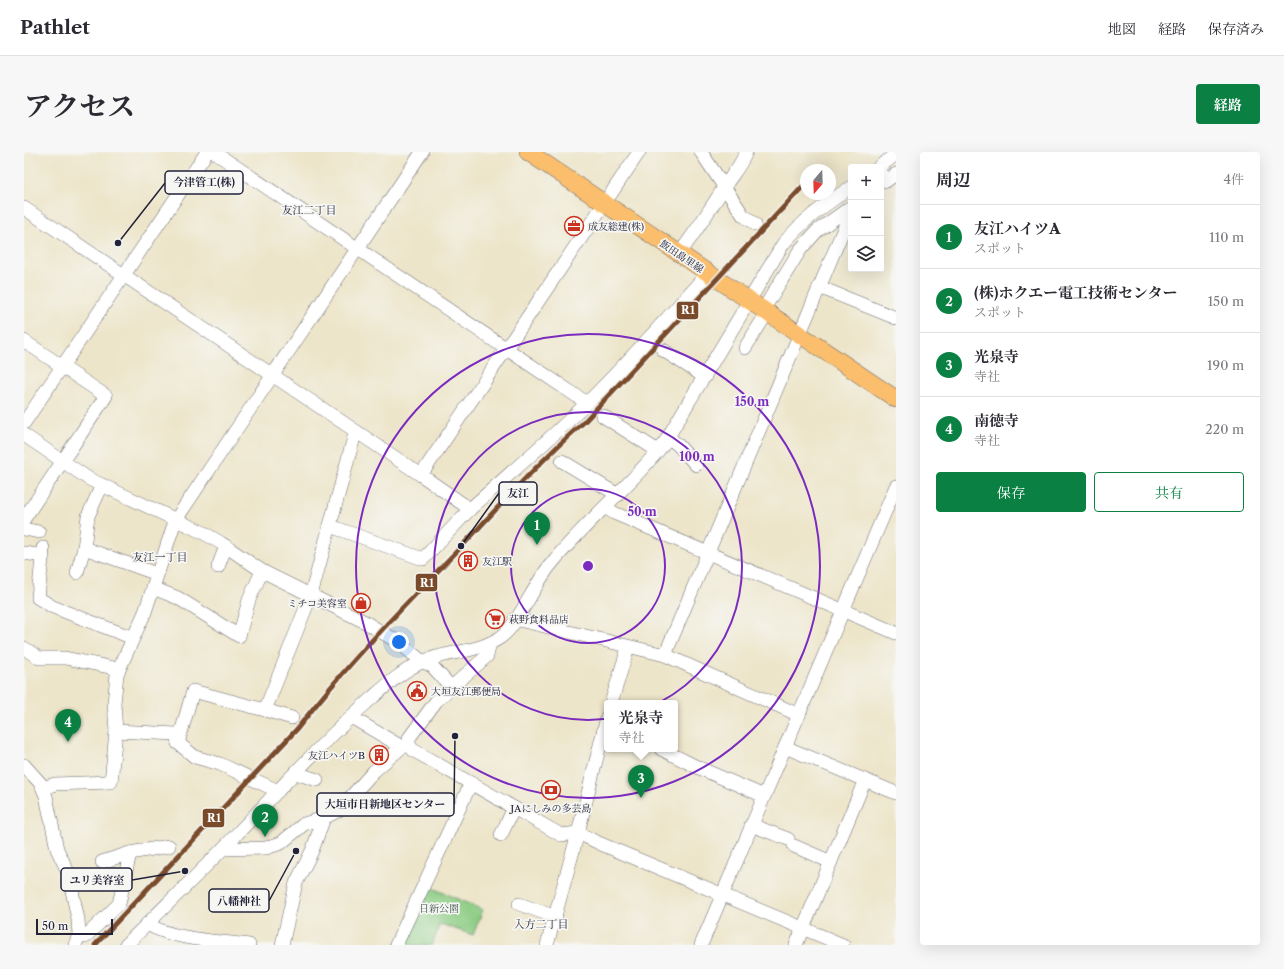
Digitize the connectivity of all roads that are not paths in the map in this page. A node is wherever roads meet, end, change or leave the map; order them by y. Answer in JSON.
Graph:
{"nodes":[{"id":1,"x":207,"y":152,"type":"edge"},
{"id":2,"x":214,"y":152,"type":"edge"},
{"id":3,"x":422,"y":152,"type":"edge"},
{"id":4,"x":528,"y":152,"type":"edge"},
{"id":5,"x":639,"y":152,"type":"edge"},
{"id":6,"x":701,"y":152,"type":"edge"},
{"id":7,"x":746,"y":152,"type":"edge"},
{"id":8,"x":896,"y":154,"type":"edge"},
{"id":9,"x":883,"y":164,"type":"edge"},
{"id":10,"x":724,"y":188,"type":"junction"},
{"id":11,"x":848,"y":188,"type":"edge"},
{"id":12,"x":605,"y":204,"type":"junction"},
{"id":13,"x":24,"y":208,"type":"edge"},
{"id":14,"x":848,"y":209,"type":"edge"},
{"id":15,"x":848,"y":219,"type":"edge"},
{"id":16,"x":755,"y":224,"type":"dead end"},
{"id":17,"x":357,"y":248,"type":"junction"},
{"id":18,"x":680,"y":254,"type":"junction"},
{"id":19,"x":708,"y":273,"type":"junction"},
{"id":20,"x":123,"y":275,"type":"junction"},
{"id":21,"x":819,"y":287,"type":"junction"},
{"id":22,"x":760,"y":308,"type":"junction"},
{"id":23,"x":896,"y":318,"type":"edge"},
{"id":24,"x":799,"y":334,"type":"junction"},
{"id":25,"x":24,"y":341,"type":"edge"},
{"id":26,"x":745,"y":348,"type":"dead end"},
{"id":27,"x":507,"y":349,"type":"junction"},
{"id":28,"x":663,"y":350,"type":"dead end"},
{"id":29,"x":62,"y":366,"type":"junction"},
{"id":30,"x":272,"y":376,"type":"junction"},
{"id":31,"x":704,"y":377,"type":"junction"},
{"id":32,"x":896,"y":399,"type":"edge"},
{"id":33,"x":587,"y":403,"type":"junction"},
{"id":34,"x":603,"y":416,"type":"dead end"},
{"id":35,"x":24,"y":423,"type":"edge"},
{"id":36,"x":356,"y":432,"type":"junction"},
{"id":37,"x":24,"y":435,"type":"edge"},
{"id":38,"x":668,"y":437,"type":"junction"},
{"id":39,"x":658,"y":451,"type":"junction"},
{"id":40,"x":62,"y":461,"type":"junction"},
{"id":41,"x":562,"y":461,"type":"dead end"},
{"id":42,"x":696,"y":465,"type":"dead end"},
{"id":43,"x":421,"y":475,"type":"junction"},
{"id":44,"x":102,"y":485,"type":"junction"},
{"id":45,"x":896,"y":486,"type":"edge"},
{"id":46,"x":618,"y":495,"type":"junction"},
{"id":47,"x":28,"y":504,"type":"edge"},
{"id":48,"x":605,"y":507,"type":"junction"},
{"id":49,"x":470,"y":509,"type":"junction"},
{"id":50,"x":24,"y":519,"type":"edge"},
{"id":51,"x":175,"y":521,"type":"junction"},
{"id":52,"x":330,"y":526,"type":"junction"},
{"id":53,"x":24,"y":529,"type":"edge"},
{"id":54,"x":39,"y":532,"type":"dead end"},
{"id":55,"x":226,"y":546,"type":"junction"},
{"id":56,"x":84,"y":548,"type":"junction"},
{"id":57,"x":24,"y":553,"type":"edge"},
{"id":58,"x":708,"y":553,"type":"junction"},
{"id":59,"x":218,"y":567,"type":"dead end"},
{"id":60,"x":262,"y":571,"type":"junction"},
{"id":61,"x":77,"y":573,"type":"dead end"},
{"id":62,"x":157,"y":574,"type":"junction"},
{"id":63,"x":153,"y":588,"type":"junction"},
{"id":64,"x":312,"y":595,"type":"junction"},
{"id":65,"x":844,"y":611,"type":"junction"},
{"id":66,"x":515,"y":619,"type":"junction"},
{"id":67,"x":896,"y":633,"type":"edge"},
{"id":68,"x":133,"y":638,"type":"junction"},
{"id":69,"x":490,"y":643,"type":"junction"},
{"id":70,"x":24,"y":648,"type":"edge"},
{"id":71,"x":628,"y":648,"type":"junction"},
{"id":72,"x":665,"y":655,"type":"junction"},
{"id":73,"x":423,"y":662,"type":"junction"},
{"id":74,"x":119,"y":669,"type":"junction"},
{"id":75,"x":452,"y":688,"type":"junction"},
{"id":76,"x":612,"y":700,"type":"edge"},
{"id":77,"x":266,"y":710,"type":"junction"},
{"id":78,"x":798,"y":715,"type":"junction"},
{"id":79,"x":351,"y":717,"type":"junction"},
{"id":80,"x":292,"y":718,"type":"dead end"},
{"id":81,"x":116,"y":731,"type":"junction"},
{"id":82,"x":604,"y":732,"type":"edge"},
{"id":83,"x":178,"y":744,"type":"junction"},
{"id":84,"x":405,"y":746,"type":"junction"},
{"id":85,"x":785,"y":747,"type":"junction"},
{"id":86,"x":668,"y":752,"type":"edge"},
{"id":87,"x":24,"y":765,"type":"edge"},
{"id":88,"x":296,"y":773,"type":"junction"},
{"id":89,"x":317,"y":780,"type":"dead end"},
{"id":90,"x":865,"y":780,"type":"junction"},
{"id":91,"x":471,"y":783,"type":"junction"},
{"id":92,"x":43,"y":788,"type":"junction"},
{"id":93,"x":278,"y":791,"type":"junction"},
{"id":94,"x":896,"y":793,"type":"edge"},
{"id":95,"x":764,"y":796,"type":"junction"},
{"id":96,"x":514,"y":808,"type":"junction"},
{"id":97,"x":324,"y":818,"type":"junction"},
{"id":98,"x":751,"y":825,"type":"junction"},
{"id":99,"x":578,"y":833,"type":"junction"},
{"id":100,"x":501,"y":835,"type":"dead end"},
{"id":101,"x":169,"y":846,"type":"dead end"},
{"id":102,"x":223,"y":849,"type":"junction"},
{"id":103,"x":130,"y":853,"type":"junction"},
{"id":104,"x":102,"y":862,"type":"dead end"},
{"id":105,"x":831,"y":862,"type":"junction"},
{"id":106,"x":722,"y":895,"type":"junction"},
{"id":107,"x":519,"y":904,"type":"dead end"},
{"id":108,"x":556,"y":917,"type":"junction"},
{"id":109,"x":147,"y":924,"type":"junction"},
{"id":110,"x":803,"y":928,"type":"junction"},
{"id":111,"x":77,"y":940,"type":"edge"},
{"id":112,"x":126,"y":945,"type":"edge"},
{"id":113,"x":249,"y":945,"type":"edge"},
{"id":114,"x":282,"y":945,"type":"edge"},
{"id":115,"x":396,"y":945,"type":"edge"},
{"id":116,"x":547,"y":945,"type":"edge"},
{"id":117,"x":701,"y":945,"type":"edge"},
{"id":118,"x":796,"y":945,"type":"edge"},
{"id":119,"x":844,"y":945,"type":"edge"}],
"edges":[{"from":1,"to":20,"type":"street"},
{"from":2,"to":17,"type":"street"},
{"from":3,"to":17,"type":"street"},
{"from":4,"to":12,"type":"main road","name":"飯田島里線"},
{"from":5,"to":12,"type":"street"},
{"from":6,"to":10,"type":"street"},
{"from":7,"to":10,"type":"street"},
{"from":8,"to":9,"type":"street"},
{"from":10,"to":16,"type":"street"},
{"from":10,"to":18,"type":"street"},
{"from":11,"to":22,"type":"street"},
{"from":12,"to":18,"type":"main road","name":"飯田島里線"},
{"from":12,"to":27,"type":"street"},
{"from":13,"to":20,"type":"street"},
{"from":14,"to":22,"type":"street"},
{"from":15,"to":21,"type":"street"},
{"from":17,"to":27,"type":"street"},
{"from":17,"to":30,"type":"street"},
{"from":18,"to":19,"type":"main road","name":"飯田島里線"},
{"from":19,"to":22,"type":"main road","name":"飯田島里線"},
{"from":19,"to":33,"type":"street"},
{"from":20,"to":29,"type":"street"},
{"from":20,"to":30,"type":"street"},
{"from":21,"to":23,"type":"street"},
{"from":21,"to":24,"type":"street"},
{"from":22,"to":24,"type":"main road","name":"飯田島里線"},
{"from":22,"to":26,"type":"street"},
{"from":22,"to":31,"type":"street"},
{"from":24,"to":32,"type":"main road","name":"飯田島里線"},
{"from":24,"to":58,"type":"street"},
{"from":25,"to":29,"type":"street"},
{"from":27,"to":33,"type":"street"},
{"from":27,"to":43,"type":"street"},
{"from":28,"to":31,"type":"street"},
{"from":29,"to":35,"type":"street"},
{"from":29,"to":40,"type":"street"},
{"from":30,"to":36,"type":"street"},
{"from":30,"to":51,"type":"street"},
{"from":31,"to":38,"type":"street"},
{"from":33,"to":49,"type":"street"},
{"from":34,"to":39,"type":"street"},
{"from":36,"to":43,"type":"street"},
{"from":36,"to":52,"type":"street"},
{"from":37,"to":40,"type":"street"},
{"from":38,"to":39,"type":"street"},
{"from":38,"to":42,"type":"street"},
{"from":39,"to":46,"type":"street"},
{"from":40,"to":44,"type":"street"},
{"from":40,"to":47,"type":"street"},
{"from":41,"to":46,"type":"street"},
{"from":43,"to":49,"type":"street"},
{"from":44,"to":51,"type":"street"},
{"from":44,"to":56,"type":"street"},
{"from":45,"to":65,"type":"street"},
{"from":46,"to":48,"type":"street"},
{"from":47,"to":50,"type":"street"},
{"from":48,"to":58,"type":"street"},
{"from":48,"to":66,"type":"street"},
{"from":49,"to":52,"type":"street"},
{"from":51,"to":55,"type":"street"},
{"from":51,"to":62,"type":"street"},
{"from":52,"to":64,"type":"street"},
{"from":53,"to":54,"type":"street"},
{"from":55,"to":59,"type":"street"},
{"from":55,"to":60,"type":"street"},
{"from":56,"to":61,"type":"street"},
{"from":56,"to":62,"type":"street"},
{"from":57,"to":68,"type":"street"},
{"from":58,"to":65,"type":"street"},
{"from":58,"to":72,"type":"street"},
{"from":60,"to":63,"type":"street"},
{"from":60,"to":64,"type":"street"},
{"from":62,"to":63,"type":"street"},
{"from":63,"to":68,"type":"street"},
{"from":64,"to":73,"type":"street"},
{"from":64,"to":77,"type":"street"},
{"from":65,"to":67,"type":"street"},
{"from":65,"to":78,"type":"street"},
{"from":66,"to":69,"type":"street"},
{"from":66,"to":71,"type":"street"},
{"from":68,"to":74,"type":"street"},
{"from":69,"to":73,"type":"street"},
{"from":69,"to":75,"type":"street"},
{"from":70,"to":74,"type":"street"},
{"from":71,"to":72,"type":"street"},
{"from":71,"to":76,"type":"street"},
{"from":72,"to":78,"type":"street"},
{"from":73,"to":75,"type":"street"},
{"from":73,"to":79,"type":"street"},
{"from":74,"to":81,"type":"street"},
{"from":75,"to":84,"type":"street"},
{"from":77,"to":80,"type":"street"},
{"from":77,"to":83,"type":"street"},
{"from":78,"to":85,"type":"street"},
{"from":79,"to":84,"type":"street"},
{"from":79,"to":88,"type":"street"},
{"from":81,"to":83,"type":"street"},
{"from":81,"to":92,"type":"street"},
{"from":82,"to":99,"type":"street"},
{"from":83,"to":93,"type":"street"},
{"from":84,"to":91,"type":"street"},
{"from":84,"to":97,"type":"street"},
{"from":85,"to":90,"type":"street"},
{"from":85,"to":95,"type":"street"},
{"from":86,"to":95,"type":"street"},
{"from":87,"to":92,"type":"street"},
{"from":88,"to":89,"type":"street"},
{"from":88,"to":93,"type":"street"},
{"from":90,"to":94,"type":"street"},
{"from":90,"to":105,"type":"street"},
{"from":91,"to":96,"type":"street"},
{"from":91,"to":115,"type":"street"},
{"from":92,"to":111,"type":"street"},
{"from":93,"to":102,"type":"street"},
{"from":95,"to":98,"type":"street"},
{"from":96,"to":99,"type":"street"},
{"from":96,"to":100,"type":"street"},
{"from":97,"to":102,"type":"street"},
{"from":97,"to":114,"type":"street"},
{"from":98,"to":105,"type":"street"},
{"from":98,"to":106,"type":"street"},
{"from":99,"to":106,"type":"street"},
{"from":99,"to":108,"type":"street"},
{"from":101,"to":103,"type":"street"},
{"from":102,"to":109,"type":"street"},
{"from":103,"to":104,"type":"street"},
{"from":103,"to":111,"type":"street"},
{"from":105,"to":110,"type":"street"},
{"from":106,"to":110,"type":"street"},
{"from":106,"to":117,"type":"street"},
{"from":107,"to":108,"type":"street"},
{"from":108,"to":116,"type":"street"},
{"from":109,"to":112,"type":"street"},
{"from":109,"to":113,"type":"street"},
{"from":110,"to":118,"type":"street"},
{"from":110,"to":119,"type":"street"}]}
